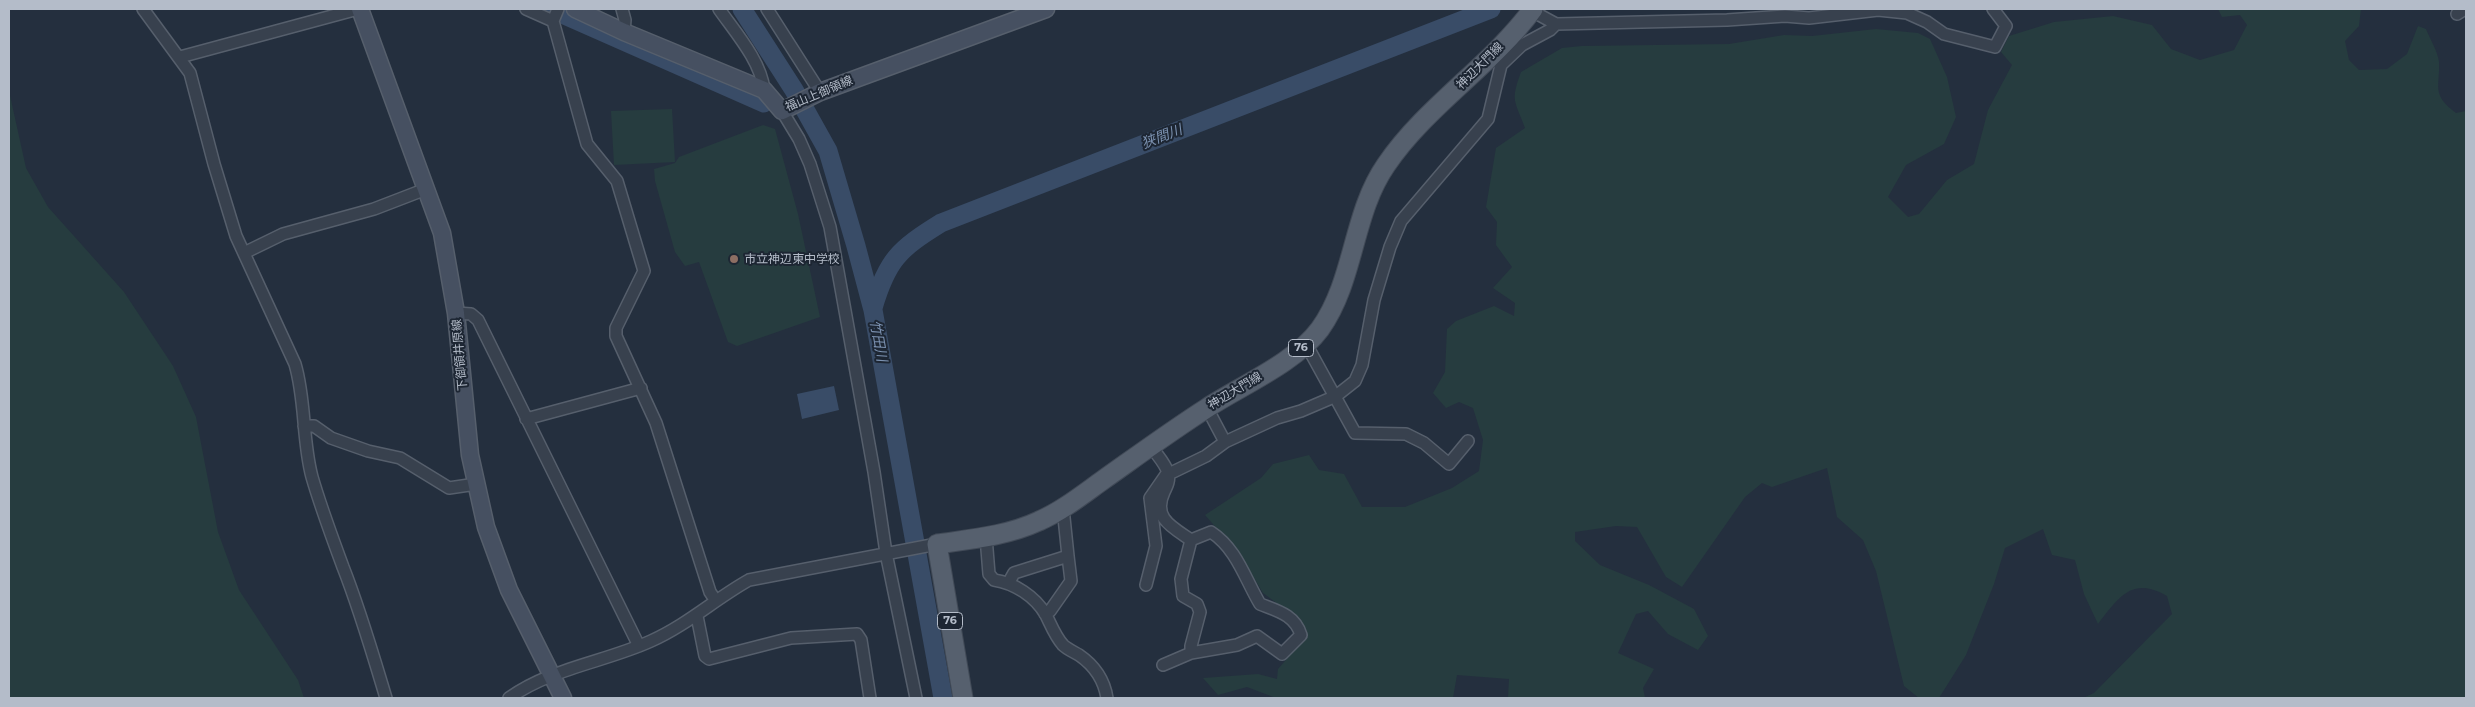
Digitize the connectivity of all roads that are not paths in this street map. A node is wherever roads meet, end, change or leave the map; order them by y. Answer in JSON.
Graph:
{"nodes":[{"id":1,"x":142,"y":9,"type":"edge"},
{"id":2,"x":359,"y":9,"type":"edge"},
{"id":3,"x":526,"y":9,"type":"edge"},
{"id":4,"x":575,"y":9,"type":"edge"},
{"id":5,"x":622,"y":9,"type":"edge"},
{"id":6,"x":719,"y":9,"type":"edge"},
{"id":7,"x":767,"y":9,"type":"edge"},
{"id":8,"x":1046,"y":9,"type":"edge"},
{"id":9,"x":1993,"y":9,"type":"edge"},
{"id":10,"x":1532,"y":10,"type":"edge"},
{"id":11,"x":555,"y":16,"type":"edge"},
{"id":12,"x":1556,"y":24,"type":"junction"},
{"id":13,"x":624,"y":32,"type":"junction"},
{"id":14,"x":180,"y":57,"type":"junction"},
{"id":15,"x":764,"y":90,"type":"junction"},
{"id":16,"x":818,"y":93,"type":"junction"},
{"id":17,"x":784,"y":110,"type":"junction"},
{"id":18,"x":426,"y":189,"type":"junction"},
{"id":19,"x":244,"y":253,"type":"junction"},
{"id":20,"x":456,"y":313,"type":"junction"},
{"id":21,"x":1306,"y":344,"type":"junction"},
{"id":22,"x":641,"y":388,"type":"junction"},
{"id":23,"x":1336,"y":396,"type":"junction"},
{"id":24,"x":1207,"y":408,"type":"junction"},
{"id":25,"x":526,"y":419,"type":"junction"},
{"id":26,"x":304,"y":426,"type":"junction"},
{"id":27,"x":1468,"y":441,"type":"dead end"},
{"id":28,"x":1225,"y":442,"type":"junction"},
{"id":29,"x":1151,"y":446,"type":"junction"},
{"id":30,"x":1168,"y":472,"type":"junction"},
{"id":31,"x":476,"y":484,"type":"junction"},
{"id":32,"x":1063,"y":508,"type":"junction"},
{"id":33,"x":986,"y":537,"type":"junction"},
{"id":34,"x":1191,"y":540,"type":"junction"},
{"id":35,"x":934,"y":544,"type":"junction"},
{"id":36,"x":888,"y":553,"type":"junction"},
{"id":37,"x":1068,"y":556,"type":"junction"},
{"id":38,"x":1010,"y":582,"type":"junction"},
{"id":39,"x":1146,"y":585,"type":"dead end"},
{"id":40,"x":716,"y":601,"type":"junction"},
{"id":41,"x":1045,"y":614,"type":"junction"},
{"id":42,"x":697,"y":616,"type":"junction"},
{"id":43,"x":639,"y":646,"type":"junction"},
{"id":44,"x":1191,"y":653,"type":"junction"},
{"id":45,"x":1163,"y":665,"type":"dead end"},
{"id":46,"x":551,"y":676,"type":"junction"},
{"id":47,"x":386,"y":698,"type":"edge"},
{"id":48,"x":509,"y":698,"type":"edge"},
{"id":49,"x":563,"y":698,"type":"edge"},
{"id":50,"x":870,"y":698,"type":"edge"},
{"id":51,"x":916,"y":698,"type":"edge"},
{"id":52,"x":963,"y":698,"type":"edge"},
{"id":53,"x":1107,"y":698,"type":"edge"}],
"edges":[{"from":1,"to":14,"type":"street"},
{"from":2,"to":14,"type":"street"},
{"from":2,"to":18,"type":"main road","name":"下御領井原線"},
{"from":3,"to":11,"type":"street"},
{"from":4,"to":13,"type":"main road","name":"福山上御領線"},
{"from":5,"to":13,"type":"street"},
{"from":6,"to":15,"type":"street"},
{"from":7,"to":16,"type":"street"},
{"from":8,"to":16,"type":"main road","name":"福山上御領線"},
{"from":9,"to":12,"type":"street"},
{"from":10,"to":12,"type":"street"},
{"from":10,"to":21,"type":"main road","name":"神辺大門線","number":"76"},
{"from":11,"to":22,"type":"street"},
{"from":12,"to":23,"type":"street"},
{"from":13,"to":15,"type":"main road","name":"福山上御領線"},
{"from":14,"to":19,"type":"street"},
{"from":15,"to":17,"type":"main road","name":"福山上御領線"},
{"from":16,"to":17,"type":"main road","name":"福山上御領線"},
{"from":17,"to":36,"type":"street"},
{"from":18,"to":19,"type":"street"},
{"from":18,"to":20,"type":"main road","name":"下御領井原線"},
{"from":19,"to":26,"type":"street"},
{"from":20,"to":25,"type":"street"},
{"from":20,"to":31,"type":"main road","name":"下御領井原線"},
{"from":21,"to":23,"type":"street"},
{"from":21,"to":24,"type":"main road","name":"神辺大門線","number":"76"},
{"from":22,"to":25,"type":"street"},
{"from":22,"to":40,"type":"street"},
{"from":23,"to":27,"type":"street"},
{"from":23,"to":28,"type":"street"},
{"from":24,"to":28,"type":"street"},
{"from":24,"to":29,"type":"main road","name":"神辺大門線","number":"76"},
{"from":25,"to":43,"type":"street"},
{"from":26,"to":31,"type":"street"},
{"from":26,"to":47,"type":"street"},
{"from":28,"to":30,"type":"street"},
{"from":29,"to":30,"type":"street"},
{"from":29,"to":32,"type":"main road","name":"神辺大門線","number":"76"},
{"from":30,"to":34,"type":"street"},
{"from":30,"to":39,"type":"street"},
{"from":31,"to":46,"type":"main road","name":"下御領井原線"},
{"from":32,"to":33,"type":"main road","name":"神辺大門線","number":"76"},
{"from":32,"to":37,"type":"street"},
{"from":33,"to":35,"type":"main road","name":"神辺大門線","number":"76"},
{"from":33,"to":38,"type":"street"},
{"from":34,"to":44,"type":"street"},
{"from":34,"to":44,"type":"street"},
{"from":35,"to":36,"type":"street"},
{"from":35,"to":52,"type":"main road","number":"76"},
{"from":36,"to":40,"type":"street"},
{"from":36,"to":51,"type":"street"},
{"from":37,"to":38,"type":"street"},
{"from":37,"to":41,"type":"street"},
{"from":38,"to":41,"type":"street"},
{"from":40,"to":42,"type":"street"},
{"from":41,"to":53,"type":"street"},
{"from":42,"to":43,"type":"street"},
{"from":42,"to":50,"type":"street"},
{"from":43,"to":46,"type":"street"},
{"from":44,"to":45,"type":"street"},
{"from":46,"to":48,"type":"street"},
{"from":46,"to":49,"type":"main road","name":"下御領井原線"}]}
